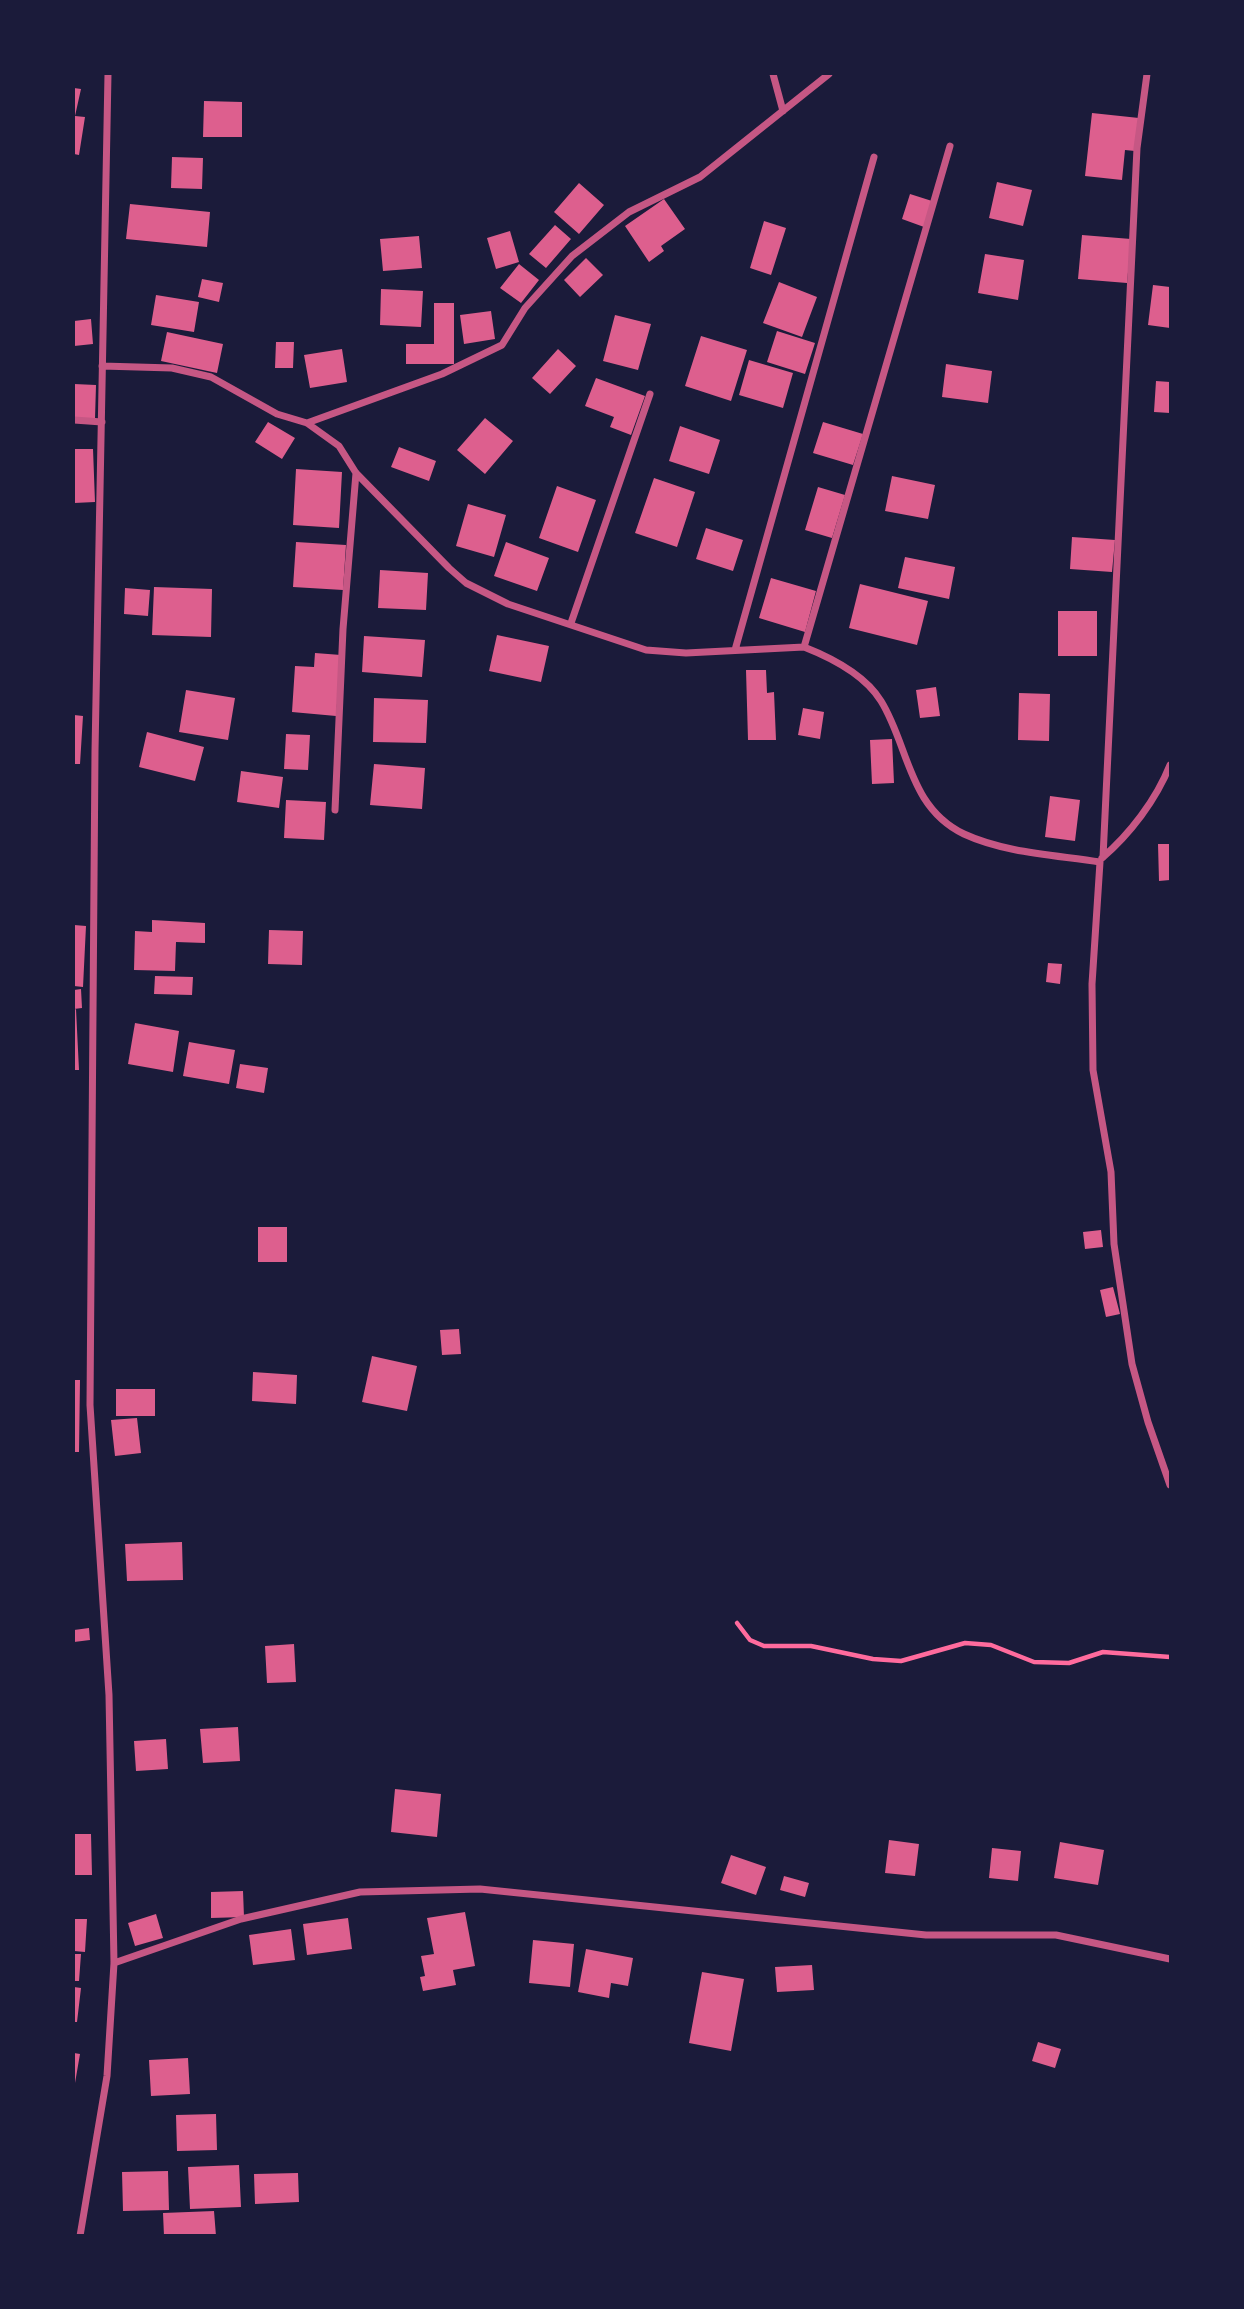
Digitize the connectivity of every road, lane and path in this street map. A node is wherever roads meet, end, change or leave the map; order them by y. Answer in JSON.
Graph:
{"nodes":[{"id":1,"x":108,"y":74,"type":"edge"},
{"id":2,"x":773,"y":74,"type":"edge"},
{"id":3,"x":829,"y":74,"type":"edge"},
{"id":4,"x":1147,"y":74,"type":"edge"},
{"id":5,"x":783,"y":111,"type":"junction"},
{"id":6,"x":950,"y":146,"type":"dead end"},
{"id":7,"x":874,"y":157,"type":"dead end"},
{"id":8,"x":102,"y":366,"type":"junction"},
{"id":9,"x":650,"y":394,"type":"dead end"},
{"id":10,"x":74,"y":420,"type":"edge"},
{"id":11,"x":102,"y":422,"type":"junction"},
{"id":12,"x":307,"y":422,"type":"junction"},
{"id":13,"x":356,"y":473,"type":"junction"},
{"id":14,"x":571,"y":623,"type":"junction"},
{"id":15,"x":804,"y":647,"type":"junction"},
{"id":16,"x":735,"y":650,"type":"junction"},
{"id":17,"x":1171,"y":765,"type":"edge"},
{"id":18,"x":335,"y":810,"type":"dead end"},
{"id":19,"x":1102,"y":859,"type":"junction"},
{"id":20,"x":1171,"y":1485,"type":"edge"},
{"id":21,"x":737,"y":1623,"type":"dead end"},
{"id":22,"x":1171,"y":1657,"type":"edge"},
{"id":23,"x":1171,"y":1959,"type":"edge"},
{"id":24,"x":114,"y":1963,"type":"junction"},
{"id":25,"x":80,"y":2235,"type":"edge"}],
"edges":[{"from":1,"to":8,"type":"street"},
{"from":2,"to":5,"type":"street"},
{"from":3,"to":5,"type":"street"},
{"from":4,"to":19,"type":"street"},
{"from":5,"to":12,"type":"street"},
{"from":6,"to":15,"type":"street"},
{"from":7,"to":16,"type":"street"},
{"from":8,"to":11,"type":"street"},
{"from":8,"to":12,"type":"street"},
{"from":9,"to":14,"type":"street"},
{"from":10,"to":11,"type":"street"},
{"from":11,"to":24,"type":"street"},
{"from":12,"to":13,"type":"street"},
{"from":13,"to":14,"type":"street"},
{"from":13,"to":18,"type":"street"},
{"from":14,"to":16,"type":"street"},
{"from":15,"to":16,"type":"street"},
{"from":15,"to":19,"type":"street"},
{"from":17,"to":19,"type":"street"},
{"from":19,"to":20,"type":"street"},
{"from":21,"to":22,"type":"path"},
{"from":23,"to":24,"type":"street"},
{"from":24,"to":25,"type":"street"}]}
